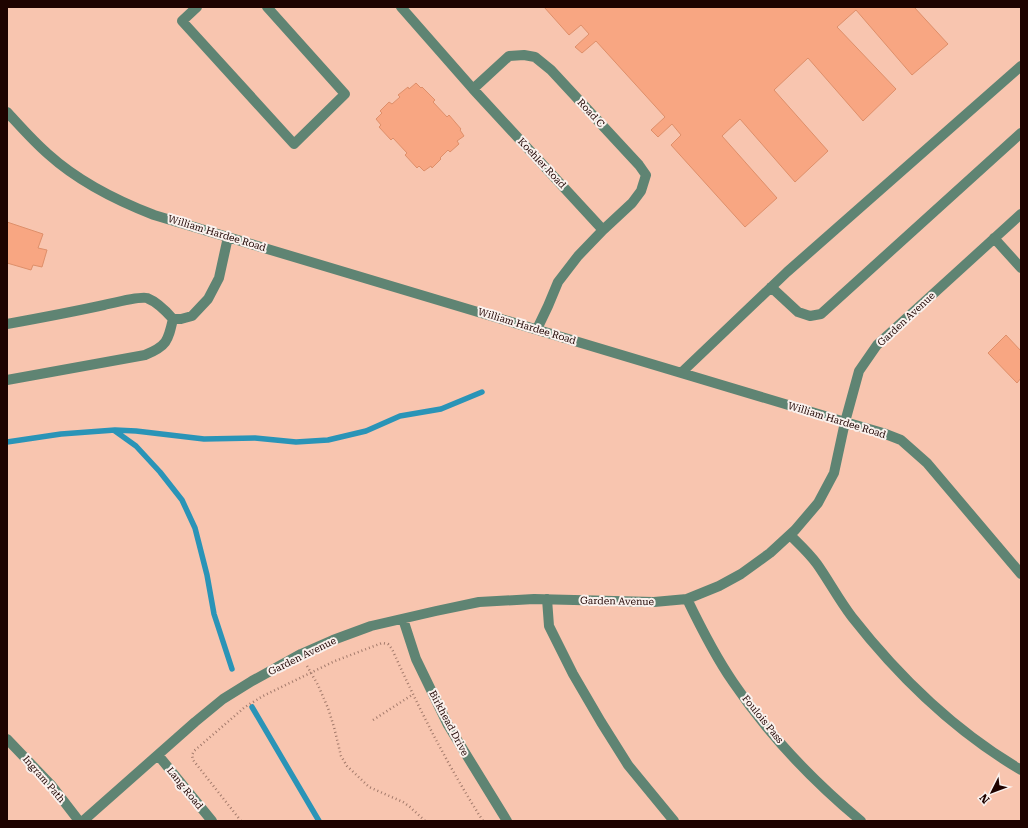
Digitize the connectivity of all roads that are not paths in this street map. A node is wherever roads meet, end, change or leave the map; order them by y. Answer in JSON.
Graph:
{"nodes":[{"id":1,"x":197,"y":7,"type":"edge"},
{"id":2,"x":267,"y":7,"type":"edge"},
{"id":3,"x":401,"y":7,"type":"edge"},
{"id":4,"x":1021,"y":66,"type":"edge"},
{"id":5,"x":473,"y":89,"type":"junction"},
{"id":6,"x":7,"y":112,"type":"edge"},
{"id":7,"x":1021,"y":133,"type":"edge"},
{"id":8,"x":1021,"y":214,"type":"edge"},
{"id":9,"x":603,"y":230,"type":"junction"},
{"id":10,"x":228,"y":237,"type":"junction"},
{"id":11,"x":994,"y":238,"type":"junction"},
{"id":12,"x":1021,"y":268,"type":"edge"},
{"id":13,"x":771,"y":287,"type":"junction"},
{"id":14,"x":173,"y":319,"type":"junction"},
{"id":15,"x":7,"y":324,"type":"edge"},
{"id":16,"x":537,"y":329,"type":"junction"},
{"id":17,"x":682,"y":372,"type":"junction"},
{"id":18,"x":7,"y":380,"type":"edge"},
{"id":19,"x":845,"y":422,"type":"junction"},
{"id":20,"x":790,"y":535,"type":"junction"},
{"id":21,"x":1021,"y":574,"type":"edge"},
{"id":22,"x":547,"y":599,"type":"junction"},
{"id":23,"x":687,"y":599,"type":"junction"},
{"id":24,"x":403,"y":619,"type":"junction"},
{"id":25,"x":7,"y":739,"type":"edge"},
{"id":26,"x":158,"y":755,"type":"junction"},
{"id":27,"x":1021,"y":770,"type":"edge"},
{"id":28,"x":79,"y":821,"type":"edge"},
{"id":29,"x":83,"y":821,"type":"edge"},
{"id":30,"x":212,"y":821,"type":"edge"},
{"id":31,"x":507,"y":821,"type":"edge"},
{"id":32,"x":674,"y":821,"type":"edge"},
{"id":33,"x":862,"y":821,"type":"edge"}],
"edges":[{"from":1,"to":2,"type":"street"},
{"from":3,"to":5,"type":"street","name":"Koehler Road"},
{"from":4,"to":13,"type":"street"},
{"from":5,"to":9,"type":"street","name":"Koehler Road"},
{"from":5,"to":9,"type":"street","name":"Road C"},
{"from":6,"to":10,"type":"street","name":"William Hardee Road"},
{"from":7,"to":13,"type":"street"},
{"from":8,"to":11,"type":"street","name":"Garden Avenue"},
{"from":9,"to":16,"type":"street"},
{"from":10,"to":14,"type":"street"},
{"from":10,"to":16,"type":"street","name":"William Hardee Road"},
{"from":11,"to":12,"type":"street"},
{"from":11,"to":19,"type":"street","name":"Garden Avenue"},
{"from":13,"to":17,"type":"street"},
{"from":14,"to":15,"type":"street"},
{"from":14,"to":18,"type":"street"},
{"from":16,"to":17,"type":"street","name":"William Hardee Road"},
{"from":17,"to":19,"type":"street","name":"William Hardee Road"},
{"from":19,"to":20,"type":"street","name":"Garden Avenue"},
{"from":19,"to":21,"type":"street","name":"William Hardee Road"},
{"from":20,"to":23,"type":"street","name":"Garden Avenue"},
{"from":20,"to":27,"type":"street"},
{"from":22,"to":23,"type":"street","name":"Garden Avenue"},
{"from":22,"to":24,"type":"street","name":"Garden Avenue"},
{"from":22,"to":32,"type":"street"},
{"from":23,"to":33,"type":"street","name":"Foulois Pass"},
{"from":24,"to":26,"type":"street","name":"Garden Avenue"},
{"from":24,"to":31,"type":"street","name":"Birkhead Drive"},
{"from":25,"to":28,"type":"street","name":"Ingram Path"},
{"from":26,"to":29,"type":"street","name":"Garden Avenue"},
{"from":26,"to":30,"type":"street","name":"Lang Road"}]}
